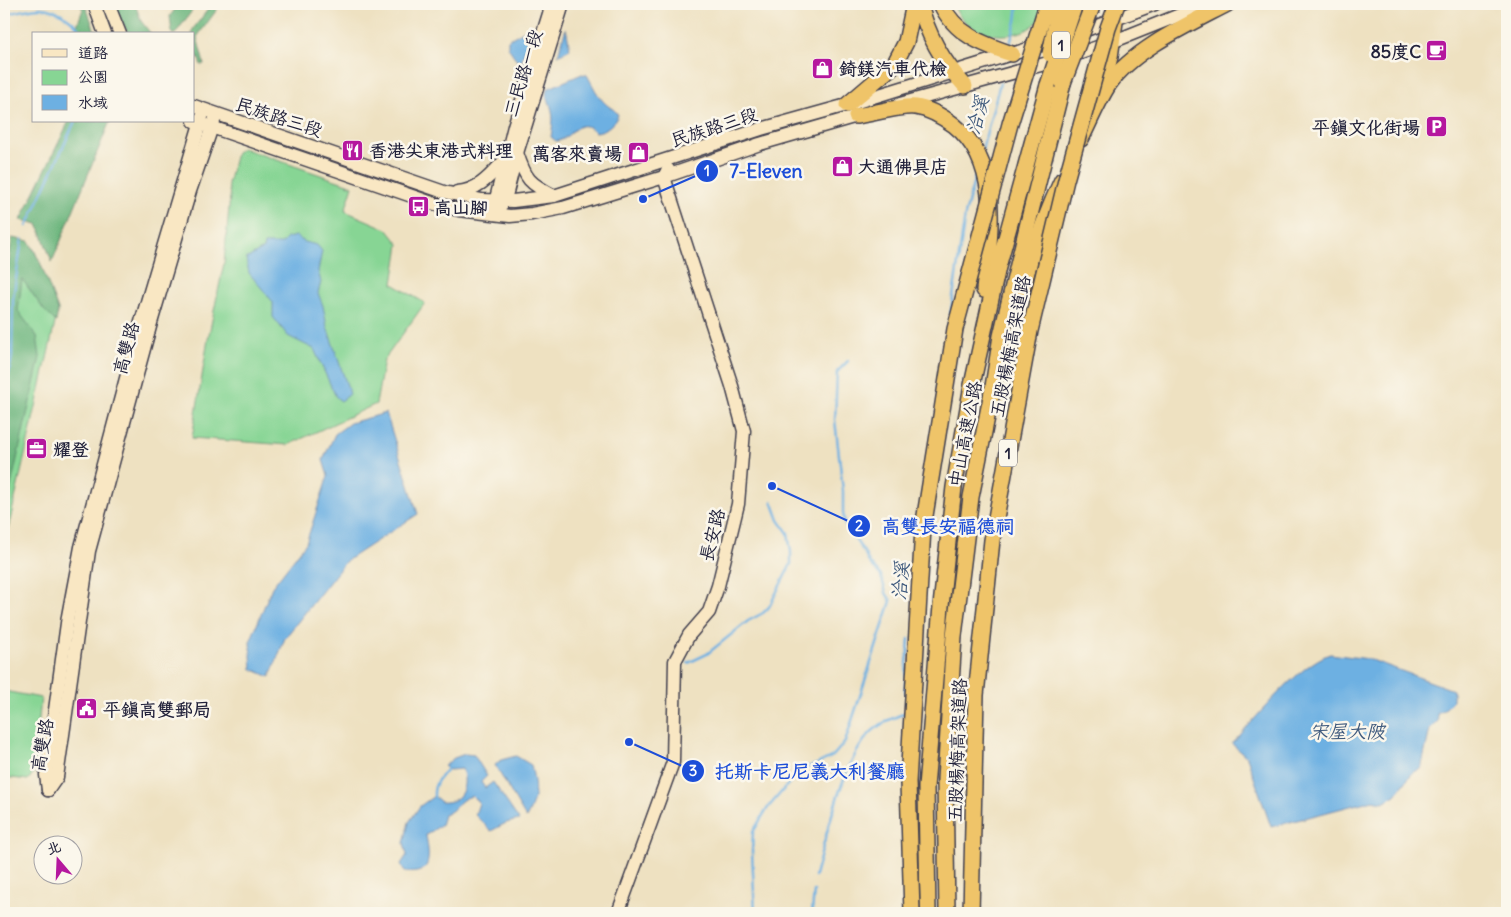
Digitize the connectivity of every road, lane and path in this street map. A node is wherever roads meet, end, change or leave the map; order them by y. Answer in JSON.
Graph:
{"nodes":[{"id":1,"x":94,"y":4,"type":"edge"},
{"id":2,"x":108,"y":4,"type":"edge"},
{"id":3,"x":552,"y":4,"type":"edge"},
{"id":4,"x":562,"y":4,"type":"edge"},
{"id":5,"x":914,"y":4,"type":"edge"},
{"id":6,"x":920,"y":4,"type":"edge"},
{"id":7,"x":942,"y":4,"type":"edge"},
{"id":8,"x":1047,"y":4,"type":"edge"},
{"id":9,"x":1060,"y":4,"type":"edge"},
{"id":10,"x":1075,"y":4,"type":"edge"},
{"id":11,"x":1093,"y":4,"type":"edge"},
{"id":12,"x":1119,"y":4,"type":"edge"},
{"id":13,"x":1155,"y":4,"type":"edge"},
{"id":14,"x":1207,"y":4,"type":"edge"},
{"id":15,"x":1226,"y":4,"type":"edge"},
{"id":16,"x":1115,"y":20,"type":"junction"},
{"id":17,"x":104,"y":32,"type":"edge"},
{"id":18,"x":119,"y":32,"type":"edge"},
{"id":19,"x":1112,"y":42,"type":"junction"},
{"id":20,"x":1012,"y":54,"type":"junction"},
{"id":21,"x":953,"y":72,"type":"junction"},
{"id":22,"x":1051,"y":85,"type":"junction"},
{"id":23,"x":965,"y":86,"type":"junction"},
{"id":24,"x":199,"y":108,"type":"edge"},
{"id":25,"x":1096,"y":108,"type":"junction"},
{"id":26,"x":852,"y":110,"type":"junction"},
{"id":27,"x":216,"y":115,"type":"junction"},
{"id":28,"x":202,"y":124,"type":"edge"},
{"id":29,"x":517,"y":153,"type":"junction"},
{"id":30,"x":674,"y":158,"type":"junction"},
{"id":31,"x":505,"y":160,"type":"junction"},
{"id":32,"x":664,"y":177,"type":"junction"},
{"id":33,"x":444,"y":192,"type":"junction"},
{"id":34,"x":554,"y":196,"type":"junction"},
{"id":35,"x":500,"y":200,"type":"junction"},
{"id":36,"x":494,"y":214,"type":"junction"},
{"id":37,"x":972,"y":385,"type":"junction"},
{"id":38,"x":993,"y":387,"type":"junction"},
{"id":39,"x":618,"y":913,"type":"edge"},
{"id":40,"x":912,"y":913,"type":"edge"},
{"id":41,"x":928,"y":913,"type":"edge"},
{"id":42,"x":947,"y":913,"type":"edge"},
{"id":43,"x":971,"y":913,"type":"edge"}],
"edges":[{"from":1,"to":17,"type":"street"},
{"from":2,"to":18,"type":"street"},
{"from":3,"to":31,"type":"street","name":"三民路一段"},
{"from":4,"to":29,"type":"street","name":"三民路一段"},
{"from":5,"to":26,"type":"highway"},
{"from":6,"to":21,"type":"highway"},
{"from":7,"to":20,"type":"highway"},
{"from":8,"to":40,"type":"highway","number":"1","bridge":true},
{"from":9,"to":22,"type":"highway","bridge":true},
{"from":10,"to":22,"type":"highway","name":"中山高速公路","number":"1","bridge":true},
{"from":11,"to":22,"type":"highway","name":"中山高速公路","number":"1","bridge":true},
{"from":12,"to":16,"type":"highway"},
{"from":12,"to":43,"type":"highway","name":"五股楊梅高架道路","number":"1","bridge":true},
{"from":13,"to":16,"type":"street","name":"民族路三段"},
{"from":14,"to":19,"type":"street","name":"民族路三段"},
{"from":15,"to":25,"type":"highway"},
{"from":16,"to":19,"type":"highway"},
{"from":16,"to":20,"type":"street","name":"民族路三段"},
{"from":19,"to":23,"type":"street","name":"民族路三段"},
{"from":19,"to":25,"type":"highway"},
{"from":20,"to":21,"type":"street","name":"民族路三段"},
{"from":21,"to":23,"type":"highway"},
{"from":21,"to":26,"type":"street","name":"民族路三段"},
{"from":22,"to":37,"type":"highway","name":"中山高速公路"},
{"from":22,"to":38,"type":"highway","name":"中山高速公路","number":"1"},
{"from":23,"to":26,"type":"street","name":"民族路三段"},
{"from":24,"to":27,"type":"street","name":"民族路三段"},
{"from":24,"to":28,"type":"street","name":"高雙路"},
{"from":25,"to":38,"type":"highway"},
{"from":26,"to":30,"type":"street","name":"民族路三段"},
{"from":26,"to":32,"type":"street","name":"民族路三段"},
{"from":26,"to":37,"type":"highway"},
{"from":27,"to":28,"type":"street","name":"高雙路"},
{"from":27,"to":33,"type":"street","name":"民族路三段"},
{"from":28,"to":28,"type":"street","name":"高雙路"},
{"from":28,"to":36,"type":"street","name":"民族路三段"},
{"from":29,"to":34,"type":"street"},
{"from":29,"to":35,"type":"street","name":"三民路一段"},
{"from":30,"to":32,"type":"street"},
{"from":30,"to":34,"type":"street","name":"民族路三段"},
{"from":31,"to":33,"type":"street","name":"三民路一段"},
{"from":31,"to":35,"type":"street","name":"三民路一段"},
{"from":32,"to":36,"type":"street","name":"民族路三段"},
{"from":32,"to":39,"type":"street","name":"長安路"},
{"from":33,"to":35,"type":"street","name":"民族路三段"},
{"from":34,"to":35,"type":"street","name":"民族路三段"},
{"from":35,"to":36,"type":"street","name":"三民路一段"},
{"from":37,"to":41,"type":"highway","name":"中山高速公路"},
{"from":38,"to":42,"type":"highway","name":"中山高速公路","number":"1"}]}
